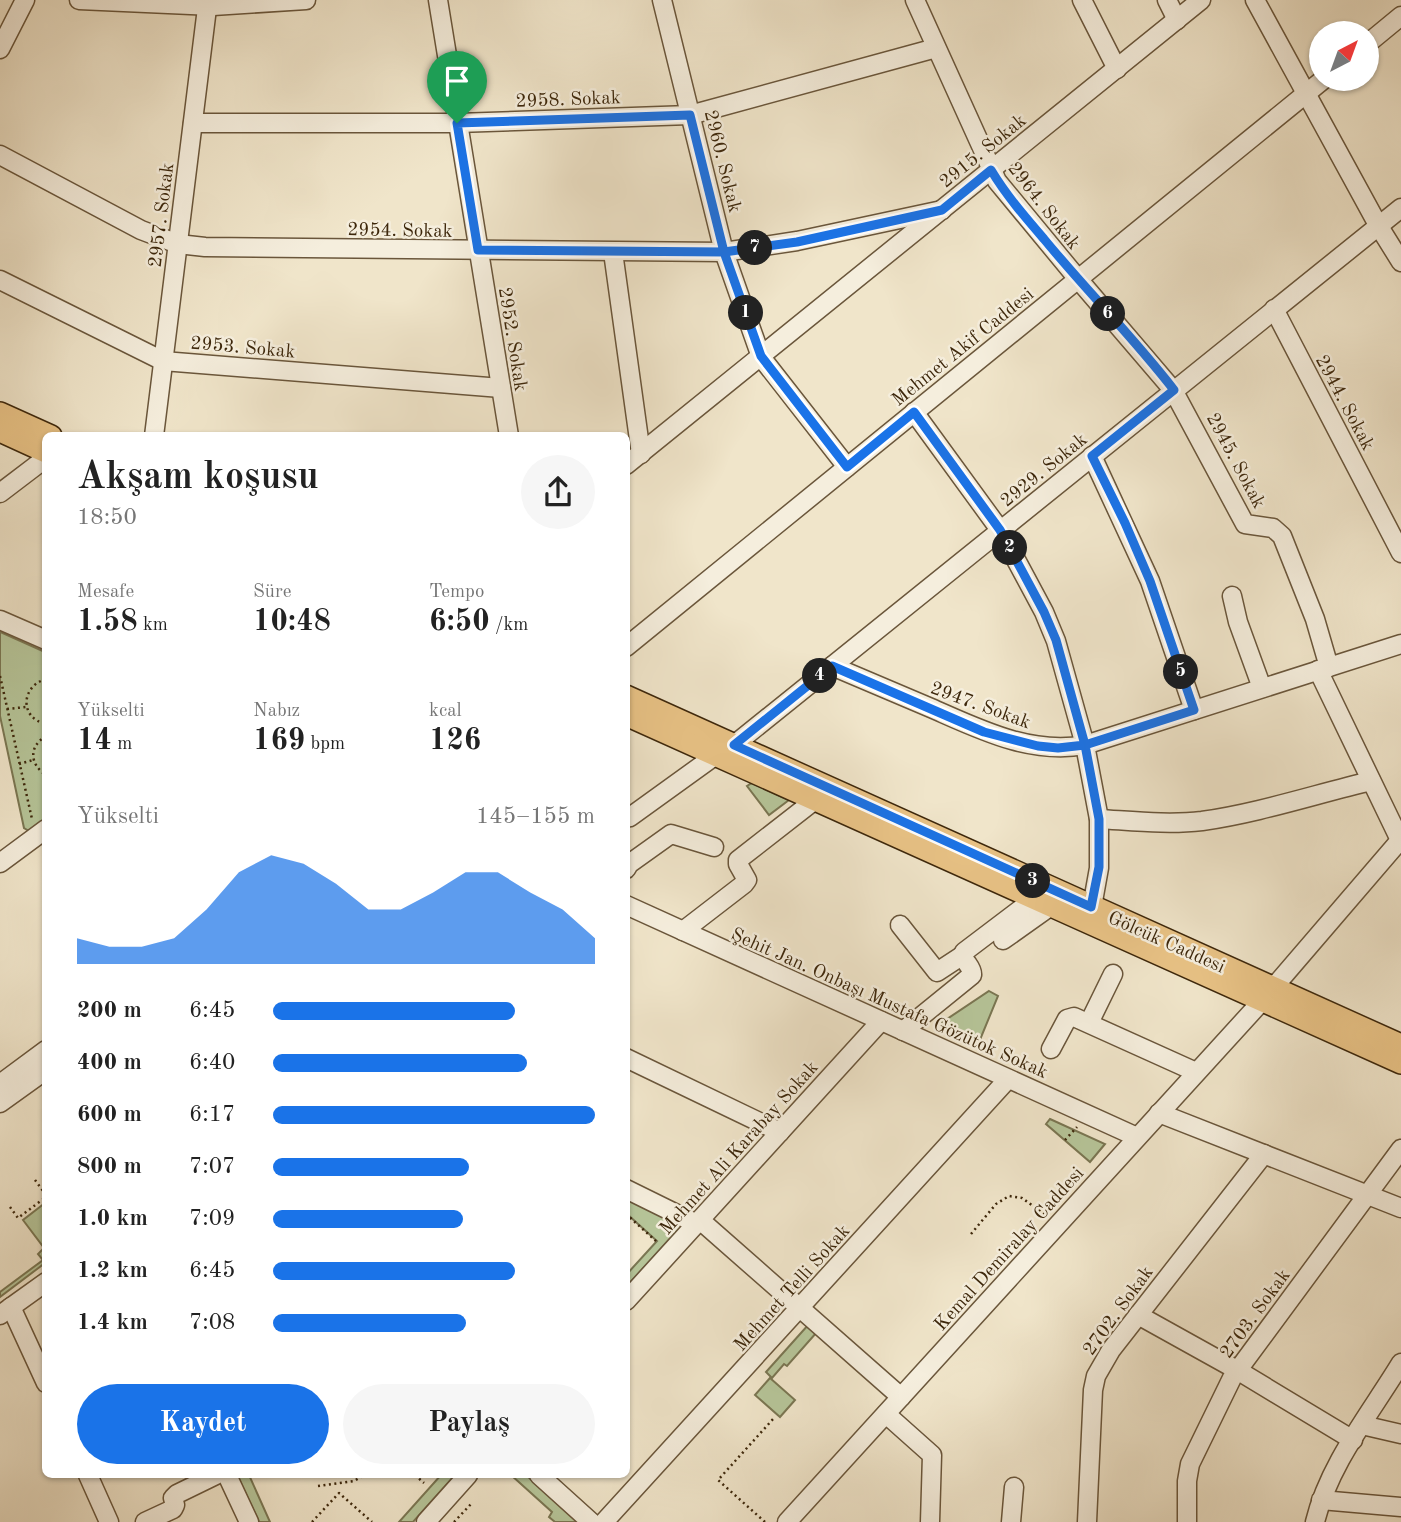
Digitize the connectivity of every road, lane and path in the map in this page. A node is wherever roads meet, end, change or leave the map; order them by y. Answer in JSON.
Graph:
{"nodes":[{"id":1,"x":24,"y":0,"type":"edge"},
{"id":2,"x":79,"y":0,"type":"edge"},
{"id":3,"x":306,"y":0,"type":"edge"},
{"id":4,"x":438,"y":0,"type":"edge"},
{"id":5,"x":662,"y":0,"type":"edge"},
{"id":6,"x":915,"y":0,"type":"edge"},
{"id":7,"x":1082,"y":0,"type":"edge"},
{"id":8,"x":1167,"y":0,"type":"edge"},
{"id":9,"x":1201,"y":0,"type":"edge"},
{"id":10,"x":1255,"y":0,"type":"edge"},
{"id":11,"x":105,"y":1,"type":"edge"},
{"id":12,"x":208,"y":3,"type":"edge"},
{"id":13,"x":1401,"y":16,"type":"edge"},
{"id":14,"x":1177,"y":20,"type":"junction"},
{"id":15,"x":1379,"y":34,"type":"edge"},
{"id":16,"x":936,"y":48,"type":"junction"},
{"id":17,"x":0,"y":49,"type":"edge"},
{"id":18,"x":1117,"y":69,"type":"junction"},
{"id":19,"x":1309,"y":91,"type":"edge"},
{"id":20,"x":1306,"y":93,"type":"junction"},
{"id":21,"x":690,"y":115,"type":"junction"},
{"id":22,"x":193,"y":123,"type":"junction"},
{"id":23,"x":457,"y":123,"type":"junction"},
{"id":24,"x":0,"y":155,"type":"edge"},
{"id":25,"x":991,"y":170,"type":"junction"},
{"id":26,"x":1401,"y":208,"type":"edge"},
{"id":27,"x":942,"y":210,"type":"junction"},
{"id":28,"x":1378,"y":225,"type":"junction"},
{"id":29,"x":178,"y":244,"type":"junction"},
{"id":30,"x":478,"y":250,"type":"junction"},
{"id":31,"x":613,"y":252,"type":"junction"},
{"id":32,"x":724,"y":252,"type":"junction"},
{"id":33,"x":1401,"y":262,"type":"edge"},
{"id":34,"x":1078,"y":279,"type":"junction"},
{"id":35,"x":0,"y":280,"type":"edge"},
{"id":36,"x":1274,"y":309,"type":"junction"},
{"id":37,"x":761,"y":356,"type":"junction"},
{"id":38,"x":163,"y":361,"type":"junction"},
{"id":39,"x":501,"y":388,"type":"junction"},
{"id":40,"x":1174,"y":390,"type":"junction"},
{"id":41,"x":914,"y":412,"type":"junction"},
{"id":42,"x":0,"y":413,"type":"edge"},
{"id":43,"x":0,"y":431,"type":"edge"},
{"id":44,"x":42,"y":432,"type":"edge"},
{"id":45,"x":154,"y":432,"type":"edge"},
{"id":46,"x":508,"y":432,"type":"edge"},
{"id":47,"x":42,"y":450,"type":"edge"},
{"id":48,"x":1092,"y":456,"type":"junction"},
{"id":49,"x":634,"y":459,"type":"edge"},
{"id":50,"x":42,"y":461,"type":"edge"},
{"id":51,"x":847,"y":467,"type":"junction"},
{"id":52,"x":0,"y":493,"type":"edge"},
{"id":53,"x":1000,"y":530,"type":"junction"},
{"id":54,"x":1401,"y":553,"type":"edge"},
{"id":55,"x":1232,"y":596,"type":"dead end"},
{"id":56,"x":0,"y":620,"type":"edge"},
{"id":57,"x":42,"y":638,"type":"edge"},
{"id":58,"x":1401,"y":643,"type":"edge"},
{"id":59,"x":630,"y":644,"type":"edge"},
{"id":60,"x":832,"y":666,"type":"junction"},
{"id":61,"x":1324,"y":668,"type":"junction"},
{"id":62,"x":0,"y":676,"type":"edge"},
{"id":63,"x":42,"y":681,"type":"edge"},
{"id":64,"x":1262,"y":688,"type":"junction"},
{"id":65,"x":630,"y":698,"type":"edge"},
{"id":66,"x":26,"y":707,"type":"junction"},
{"id":67,"x":7,"y":709,"type":"junction"},
{"id":68,"x":1194,"y":710,"type":"junction"},
{"id":69,"x":630,"y":716,"type":"edge"},
{"id":70,"x":42,"y":723,"type":"edge"},
{"id":71,"x":42,"y":739,"type":"edge"},
{"id":72,"x":1085,"y":745,"type":"junction"},
{"id":73,"x":725,"y":750,"type":"junction"},
{"id":74,"x":33,"y":760,"type":"junction"},
{"id":75,"x":19,"y":764,"type":"junction"},
{"id":76,"x":42,"y":772,"type":"edge"},
{"id":77,"x":1371,"y":781,"type":"junction"},
{"id":78,"x":815,"y":800,"type":"junction"},
{"id":79,"x":630,"y":817,"type":"edge"},
{"id":80,"x":1099,"y":819,"type":"junction"},
{"id":81,"x":41,"y":833,"type":"edge"},
{"id":82,"x":1401,"y":840,"type":"edge"},
{"id":83,"x":714,"y":847,"type":"dead end"},
{"id":84,"x":0,"y":863,"type":"edge"},
{"id":85,"x":630,"y":863,"type":"edge"},
{"id":86,"x":1042,"y":903,"type":"junction"},
{"id":87,"x":630,"y":907,"type":"edge"},
{"id":88,"x":1091,"y":907,"type":"junction"},
{"id":89,"x":900,"y":925,"type":"dead end"},
{"id":90,"x":683,"y":931,"type":"junction"},
{"id":91,"x":1003,"y":940,"type":"dead end"},
{"id":92,"x":963,"y":955,"type":"junction"},
{"id":93,"x":1113,"y":974,"type":"dead end"},
{"id":94,"x":1266,"y":995,"type":"junction"},
{"id":95,"x":881,"y":1021,"type":"junction"},
{"id":96,"x":1089,"y":1023,"type":"junction"},
{"id":97,"x":903,"y":1031,"type":"junction"},
{"id":98,"x":1401,"y":1045,"type":"edge"},
{"id":99,"x":1051,"y":1049,"type":"dead end"},
{"id":100,"x":630,"y":1060,"type":"edge"},
{"id":101,"x":1401,"y":1063,"type":"edge"},
{"id":102,"x":42,"y":1067,"type":"edge"},
{"id":103,"x":1196,"y":1072,"type":"junction"},
{"id":104,"x":1008,"y":1079,"type":"junction"},
{"id":105,"x":0,"y":1084,"type":"edge"},
{"id":106,"x":0,"y":1103,"type":"edge"},
{"id":107,"x":1159,"y":1113,"type":"junction"},
{"id":108,"x":1079,"y":1124,"type":"dead end"},
{"id":109,"x":780,"y":1132,"type":"junction"},
{"id":110,"x":1137,"y":1138,"type":"junction"},
{"id":111,"x":1065,"y":1140,"type":"dead end"},
{"id":112,"x":1401,"y":1149,"type":"edge"},
{"id":113,"x":1264,"y":1154,"type":"junction"},
{"id":114,"x":35,"y":1180,"type":"dead end"},
{"id":115,"x":42,"y":1190,"type":"edge"},
{"id":116,"x":630,"y":1191,"type":"edge"},
{"id":117,"x":1368,"y":1194,"type":"junction"},
{"id":118,"x":42,"y":1199,"type":"edge"},
{"id":119,"x":10,"y":1208,"type":"dead end"},
{"id":120,"x":1401,"y":1208,"type":"edge"},
{"id":121,"x":630,"y":1217,"type":"edge"},
{"id":122,"x":698,"y":1222,"type":"junction"},
{"id":123,"x":1057,"y":1225,"type":"junction"},
{"id":124,"x":971,"y":1234,"type":"dead end"},
{"id":125,"x":650,"y":1250,"type":"dead end"},
{"id":126,"x":42,"y":1285,"type":"edge"},
{"id":127,"x":630,"y":1297,"type":"edge"},
{"id":128,"x":800,"y":1308,"type":"junction"},
{"id":129,"x":5,"y":1311,"type":"edge"},
{"id":130,"x":1138,"y":1315,"type":"junction"},
{"id":131,"x":1401,"y":1363,"type":"edge"},
{"id":132,"x":1237,"y":1370,"type":"junction"},
{"id":133,"x":42,"y":1376,"type":"edge"},
{"id":134,"x":901,"y":1397,"type":"junction"},
{"id":135,"x":886,"y":1414,"type":"junction"},
{"id":136,"x":774,"y":1418,"type":"dead end"},
{"id":137,"x":1357,"y":1433,"type":"junction"},
{"id":138,"x":1401,"y":1434,"type":"edge"},
{"id":139,"x":89,"y":1478,"type":"edge"},
{"id":140,"x":210,"y":1478,"type":"edge"},
{"id":141,"x":228,"y":1478,"type":"edge"},
{"id":142,"x":359,"y":1478,"type":"edge"},
{"id":143,"x":418,"y":1478,"type":"edge"},
{"id":144,"x":465,"y":1478,"type":"edge"},
{"id":145,"x":542,"y":1478,"type":"edge"},
{"id":146,"x":424,"y":1483,"type":"dead end"},
{"id":147,"x":318,"y":1486,"type":"dead end"},
{"id":148,"x":1014,"y":1487,"type":"dead end"},
{"id":149,"x":1321,"y":1500,"type":"junction"},
{"id":150,"x":471,"y":1504,"type":"dead end"},
{"id":151,"x":1401,"y":1507,"type":"edge"},
{"id":152,"x":1379,"y":1514,"type":"edge"},
{"id":153,"x":109,"y":1522,"type":"edge"},
{"id":154,"x":145,"y":1522,"type":"edge"},
{"id":155,"x":249,"y":1522,"type":"edge"},
{"id":156,"x":312,"y":1522,"type":"edge"},
{"id":157,"x":372,"y":1522,"type":"edge"},
{"id":158,"x":426,"y":1522,"type":"edge"},
{"id":159,"x":454,"y":1522,"type":"edge"},
{"id":160,"x":591,"y":1522,"type":"edge"},
{"id":161,"x":604,"y":1522,"type":"edge"},
{"id":162,"x":765,"y":1522,"type":"edge"},
{"id":163,"x":787,"y":1522,"type":"edge"},
{"id":164,"x":929,"y":1522,"type":"edge"},
{"id":165,"x":1011,"y":1522,"type":"edge"},
{"id":166,"x":1087,"y":1522,"type":"edge"},
{"id":167,"x":1187,"y":1522,"type":"edge"},
{"id":168,"x":1315,"y":1522,"type":"edge"}],
"edges":[{"from":1,"to":17,"type":"street"},
{"from":2,"to":11,"type":"street"},
{"from":3,"to":12,"type":"street"},
{"from":4,"to":23,"type":"street","name":"2952. Sokak"},
{"from":5,"to":21,"type":"street","name":"2960. Sokak"},
{"from":6,"to":16,"type":"street","name":"2964. Sokak"},
{"from":7,"to":18,"type":"street"},
{"from":8,"to":14,"type":"street"},
{"from":9,"to":14,"type":"street","name":"2915. Sokak"},
{"from":10,"to":20,"type":"street"},
{"from":11,"to":12,"type":"street"},
{"from":12,"to":22,"type":"street","name":"2957. Sokak"},
{"from":13,"to":15,"type":"street"},
{"from":14,"to":18,"type":"street","name":"2915. Sokak"},
{"from":16,"to":21,"type":"street","name":"2958. Sokak"},
{"from":16,"to":25,"type":"street","name":"2964. Sokak"},
{"from":18,"to":25,"type":"street","name":"2915. Sokak"},
{"from":19,"to":20,"type":"street","name":"Mehmet Akif Caddesi"},
{"from":20,"to":28,"type":"street"},
{"from":20,"to":34,"type":"street","name":"Mehmet Akif Caddesi"},
{"from":21,"to":23,"type":"street","name":"2958. Sokak"},
{"from":21,"to":32,"type":"street","name":"2960. Sokak"},
{"from":22,"to":23,"type":"street","name":"2958. Sokak"},
{"from":22,"to":29,"type":"street","name":"2957. Sokak"},
{"from":23,"to":30,"type":"street","name":"2952. Sokak"},
{"from":24,"to":29,"type":"street","name":"2954. Sokak"},
{"from":25,"to":27,"type":"street","name":"2915. Sokak"},
{"from":25,"to":34,"type":"street","name":"2964. Sokak"},
{"from":26,"to":28,"type":"street","name":"2929. Sokak"},
{"from":27,"to":32,"type":"street","name":"2954. Sokak"},
{"from":27,"to":37,"type":"street","name":"2915. Sokak"},
{"from":28,"to":33,"type":"street"},
{"from":28,"to":36,"type":"street","name":"2929. Sokak"},
{"from":29,"to":30,"type":"street","name":"2954. Sokak"},
{"from":29,"to":38,"type":"street","name":"2957. Sokak"},
{"from":30,"to":31,"type":"street","name":"2954. Sokak"},
{"from":30,"to":39,"type":"street","name":"2952. Sokak"},
{"from":31,"to":32,"type":"street","name":"2954. Sokak"},
{"from":31,"to":49,"type":"street"},
{"from":32,"to":37,"type":"street","name":"2960. Sokak"},
{"from":34,"to":40,"type":"street","name":"2945. Sokak"},
{"from":34,"to":41,"type":"street","name":"Mehmet Akif Caddesi"},
{"from":35,"to":38,"type":"street","name":"2953. Sokak"},
{"from":36,"to":40,"type":"street","name":"2929. Sokak"},
{"from":36,"to":54,"type":"street","name":"2944. Sokak"},
{"from":37,"to":49,"type":"street","name":"2915. Sokak"},
{"from":37,"to":51,"type":"street","name":"2960. Sokak"},
{"from":38,"to":39,"type":"street","name":"2953. Sokak"},
{"from":38,"to":45,"type":"street","name":"2957. Sokak"},
{"from":39,"to":46,"type":"street","name":"2952. Sokak"},
{"from":40,"to":48,"type":"street","name":"2929. Sokak"},
{"from":40,"to":61,"type":"street","name":"2945. Sokak"},
{"from":41,"to":51,"type":"street","name":"Mehmet Akif Caddesi"},
{"from":41,"to":53,"type":"street"},
{"from":42,"to":44,"type":"main road"},
{"from":43,"to":47,"type":"main road"},
{"from":48,"to":53,"type":"street","name":"2929. Sokak"},
{"from":48,"to":68,"type":"street"},
{"from":50,"to":52,"type":"street"},
{"from":51,"to":59,"type":"street","name":"Mehmet Akif Caddesi"},
{"from":53,"to":60,"type":"street","name":"2929. Sokak"},
{"from":53,"to":72,"type":"street"},
{"from":55,"to":64,"type":"street"},
{"from":56,"to":57,"type":"street"},
{"from":58,"to":61,"type":"street","name":"2947. Sokak"},
{"from":60,"to":72,"type":"street","name":"2947. Sokak"},
{"from":60,"to":73,"type":"street","name":"2929. Sokak"},
{"from":61,"to":64,"type":"street","name":"2947. Sokak"},
{"from":61,"to":77,"type":"street","name":"2945. Sokak"},
{"from":62,"to":67,"type":"path"},
{"from":63,"to":66,"type":"path"},
{"from":64,"to":68,"type":"street","name":"2947. Sokak"},
{"from":65,"to":73,"type":"main road","name":"Gölcük Caddesi"},
{"from":66,"to":67,"type":"path"},
{"from":66,"to":70,"type":"path"},
{"from":67,"to":75,"type":"path"},
{"from":68,"to":72,"type":"street","name":"2947. Sokak"},
{"from":69,"to":73,"type":"main road","name":"Gölcük Caddesi"},
{"from":71,"to":74,"type":"path"},
{"from":72,"to":80,"type":"street"},
{"from":73,"to":78,"type":"main road","name":"Gölcük Caddesi"},
{"from":73,"to":79,"type":"street","name":"2929. Sokak"},
{"from":73,"to":88,"type":"main road","name":"Gölcük Caddesi"},
{"from":74,"to":75,"type":"path"},
{"from":74,"to":76,"type":"path"},
{"from":75,"to":81,"type":"path"},
{"from":77,"to":80,"type":"street"},
{"from":77,"to":82,"type":"street","name":"2945. Sokak"},
{"from":78,"to":86,"type":"main road","name":"Gölcük Caddesi"},
{"from":78,"to":90,"type":"street"},
{"from":80,"to":88,"type":"street"},
{"from":81,"to":84,"type":"street"},
{"from":82,"to":94,"type":"street","name":"Kemal Demiralay Caddesi"},
{"from":83,"to":85,"type":"street"},
{"from":86,"to":91,"type":"street"},
{"from":86,"to":92,"type":"street"},
{"from":86,"to":94,"type":"main road","name":"Gölcük Caddesi"},
{"from":87,"to":90,"type":"street","name":"Şehit Jan. Onbaşı Mustafa Gözütok Sokak"},
{"from":88,"to":94,"type":"main road","name":"Gölcük Caddesi"},
{"from":89,"to":92,"type":"street"},
{"from":90,"to":95,"type":"street","name":"Şehit Jan. Onbaşı Mustafa Gözütok Sokak"},
{"from":92,"to":97,"type":"street"},
{"from":93,"to":96,"type":"street"},
{"from":94,"to":98,"type":"main road","name":"Gölcük Caddesi"},
{"from":94,"to":101,"type":"main road","name":"Gölcük Caddesi"},
{"from":94,"to":103,"type":"street","name":"Kemal Demiralay Caddesi"},
{"from":95,"to":97,"type":"street","name":"Şehit Jan. Onbaşı Mustafa Gözütok Sokak"},
{"from":95,"to":109,"type":"street","name":"Mehmet Ali Karabay Sokak"},
{"from":96,"to":99,"type":"street"},
{"from":96,"to":103,"type":"street"},
{"from":97,"to":104,"type":"street","name":"Şehit Jan. Onbaşı Mustafa Gözütok Sokak"},
{"from":100,"to":109,"type":"street"},
{"from":102,"to":105,"type":"street"},
{"from":102,"to":106,"type":"street"},
{"from":103,"to":107,"type":"street","name":"Kemal Demiralay Caddesi"},
{"from":104,"to":110,"type":"street","name":"Şehit Jan. Onbaşı Mustafa Gözütok Sokak"},
{"from":104,"to":128,"type":"street","name":"Mehmet Telli Sokak"},
{"from":107,"to":110,"type":"street","name":"Kemal Demiralay Caddesi"},
{"from":107,"to":113,"type":"street"},
{"from":108,"to":111,"type":"path"},
{"from":109,"to":122,"type":"street","name":"Mehmet Ali Karabay Sokak"},
{"from":110,"to":123,"type":"street","name":"Kemal Demiralay Caddesi"},
{"from":112,"to":117,"type":"street","name":"2703. Sokak"},
{"from":113,"to":117,"type":"street"},
{"from":113,"to":130,"type":"street","name":"2702. Sokak"},
{"from":114,"to":115,"type":"path"},
{"from":116,"to":122,"type":"street"},
{"from":117,"to":120,"type":"street"},
{"from":117,"to":132,"type":"street","name":"2703. Sokak"},
{"from":118,"to":119,"type":"path"},
{"from":121,"to":125,"type":"path"},
{"from":122,"to":127,"type":"street","name":"Mehmet Ali Karabay Sokak"},
{"from":122,"to":128,"type":"street"},
{"from":123,"to":124,"type":"path"},
{"from":123,"to":134,"type":"street","name":"Kemal Demiralay Caddesi"},
{"from":126,"to":129,"type":"street"},
{"from":128,"to":134,"type":"street"},
{"from":128,"to":161,"type":"street","name":"Mehmet Telli Sokak"},
{"from":129,"to":133,"type":"street"},
{"from":130,"to":132,"type":"street"},
{"from":130,"to":166,"type":"street","name":"2702. Sokak"},
{"from":131,"to":137,"type":"street"},
{"from":132,"to":137,"type":"street"},
{"from":132,"to":167,"type":"street","name":"2703. Sokak"},
{"from":134,"to":135,"type":"street","name":"Kemal Demiralay Caddesi"},
{"from":135,"to":163,"type":"street","name":"Kemal Demiralay Caddesi"},
{"from":135,"to":164,"type":"street"},
{"from":136,"to":162,"type":"path"},
{"from":137,"to":138,"type":"street"},
{"from":137,"to":149,"type":"street"},
{"from":139,"to":153,"type":"street"},
{"from":140,"to":154,"type":"street"},
{"from":141,"to":155,"type":"street"},
{"from":142,"to":147,"type":"path"},
{"from":143,"to":146,"type":"path"},
{"from":144,"to":158,"type":"street"},
{"from":145,"to":160,"type":"street"},
{"from":148,"to":165,"type":"street"},
{"from":149,"to":152,"type":"street"},
{"from":149,"to":168,"type":"street"},
{"from":150,"to":159,"type":"path"},
{"from":151,"to":152,"type":"street"},
{"from":156,"to":157,"type":"path"}]}
